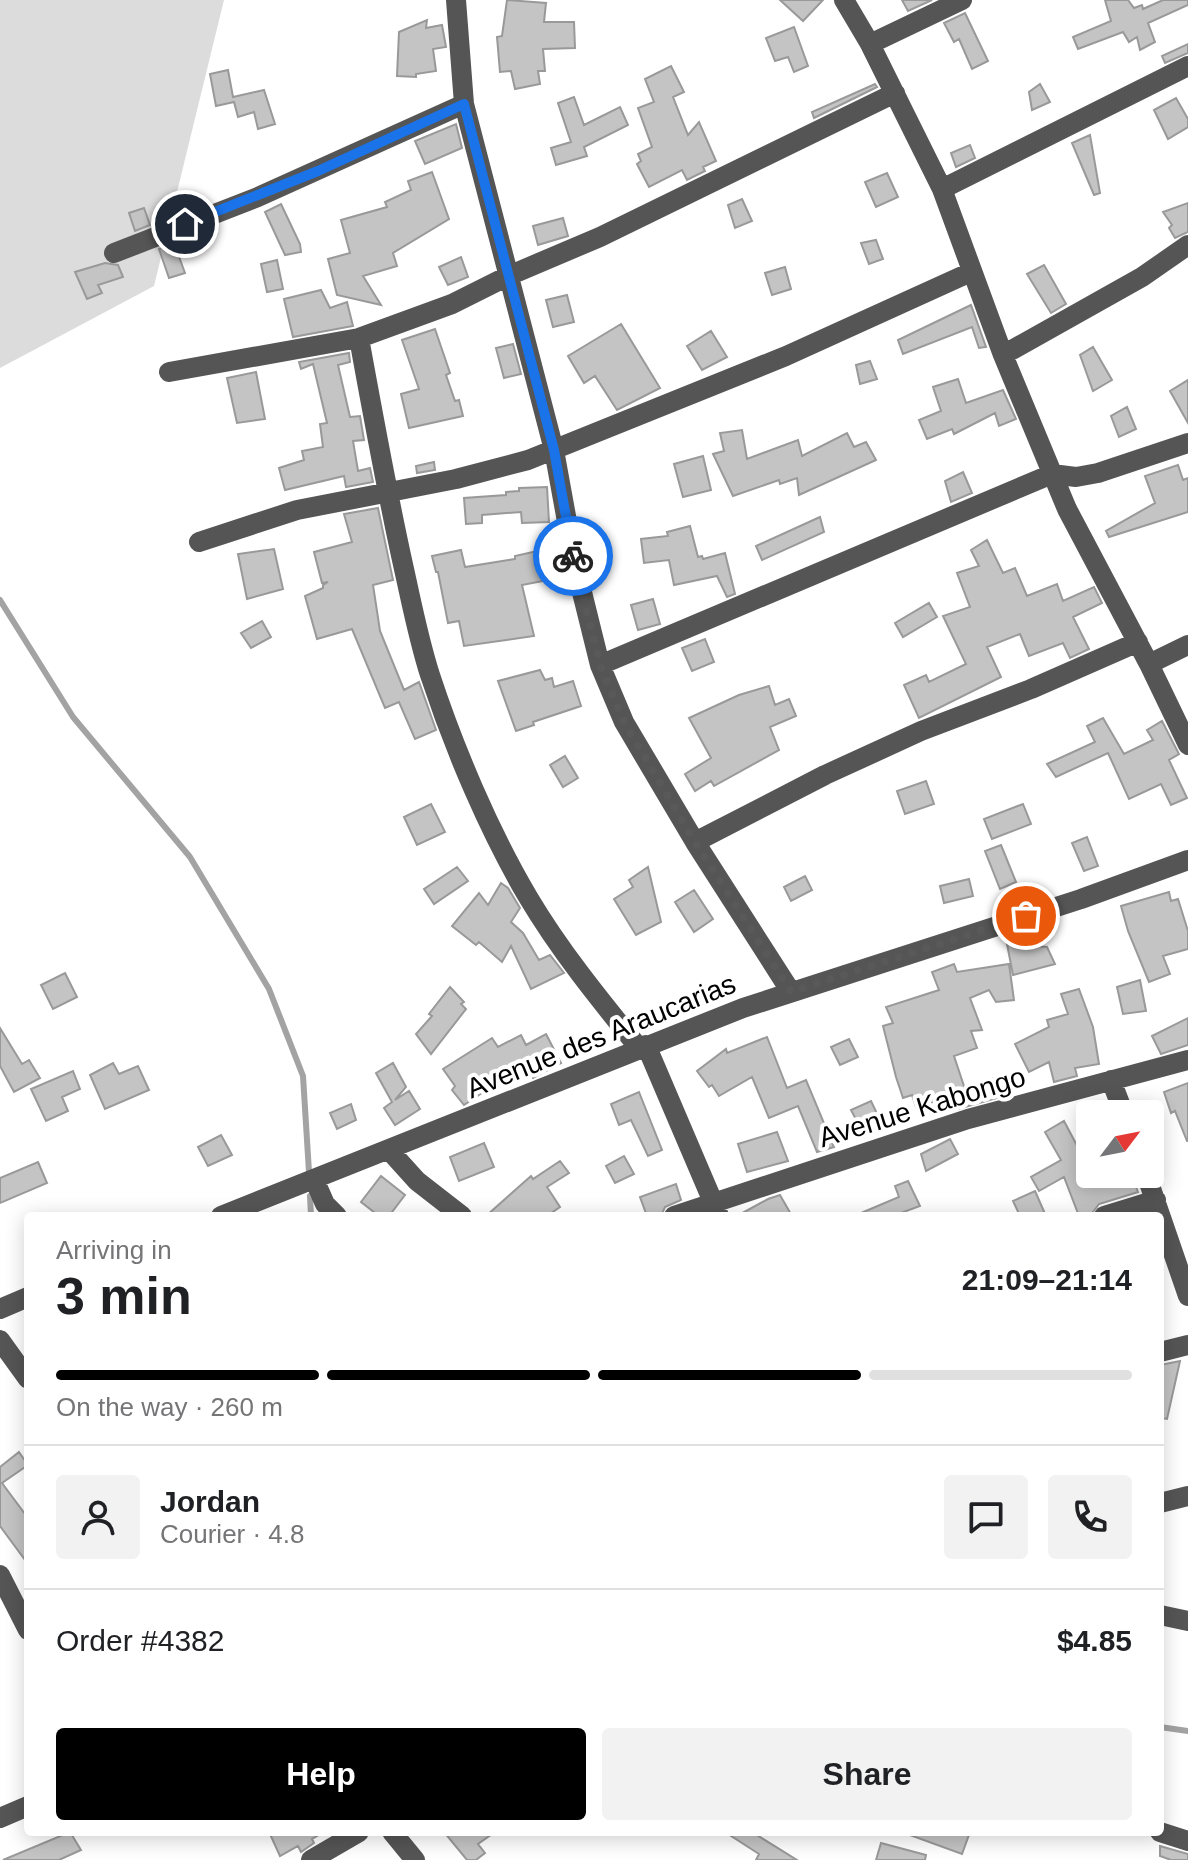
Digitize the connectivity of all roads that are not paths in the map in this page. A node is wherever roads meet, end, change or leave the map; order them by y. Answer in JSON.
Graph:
{"nodes":[{"id":1,"x":456,"y":0,"type":"edge"},
{"id":2,"x":844,"y":0,"type":"edge"},
{"id":3,"x":962,"y":0,"type":"edge"},
{"id":4,"x":870,"y":44,"type":"junction"},
{"id":5,"x":1188,"y":66,"type":"edge"},
{"id":6,"x":895,"y":93,"type":"junction"},
{"id":7,"x":464,"y":104,"type":"junction"},
{"id":8,"x":942,"y":189,"type":"junction"},
{"id":9,"x":1188,"y":245,"type":"edge"},
{"id":10,"x":114,"y":253,"type":"dead end"},
{"id":11,"x":971,"y":272,"type":"junction"},
{"id":12,"x":508,"y":276,"type":"junction"},
{"id":13,"x":359,"y":338,"type":"junction"},
{"id":14,"x":1003,"y":355,"type":"junction"},
{"id":15,"x":169,"y":372,"type":"dead end"},
{"id":16,"x":1188,"y":443,"type":"edge"},
{"id":17,"x":554,"y":450,"type":"junction"},
{"id":18,"x":1052,"y":474,"type":"junction"},
{"id":19,"x":387,"y":493,"type":"junction"},
{"id":20,"x":199,"y":542,"type":"dead end"},
{"id":21,"x":1138,"y":642,"type":"junction"},
{"id":22,"x":1188,"y":645,"type":"edge"},
{"id":23,"x":1149,"y":664,"type":"junction"},
{"id":24,"x":600,"y":665,"type":"junction"},
{"id":25,"x":1188,"y":745,"type":"edge"},
{"id":26,"x":695,"y":842,"type":"junction"},
{"id":27,"x":1188,"y":860,"type":"edge"},
{"id":28,"x":791,"y":992,"type":"junction"},
{"id":29,"x":643,"y":1047,"type":"junction"},
{"id":30,"x":1188,"y":1060,"type":"edge"},
{"id":31,"x":1111,"y":1080,"type":"junction"},
{"id":32,"x":1119,"y":1100,"type":"edge"},
{"id":33,"x":389,"y":1150,"type":"junction"},
{"id":34,"x":314,"y":1179,"type":"junction"},
{"id":35,"x":1151,"y":1188,"type":"edge"},
{"id":36,"x":1156,"y":1200,"type":"junction"},
{"id":37,"x":716,"y":1209,"type":"edge"},
{"id":38,"x":231,"y":1212,"type":"edge"},
{"id":39,"x":333,"y":1212,"type":"edge"},
{"id":40,"x":457,"y":1212,"type":"edge"},
{"id":41,"x":1117,"y":1212,"type":"edge"},
{"id":42,"x":1160,"y":1212,"type":"edge"},
{"id":43,"x":1164,"y":1224,"type":"edge"},
{"id":44,"x":1188,"y":1296,"type":"edge"},
{"id":45,"x":24,"y":1299,"type":"edge"},
{"id":46,"x":0,"y":1309,"type":"edge"},
{"id":47,"x":0,"y":1340,"type":"edge"},
{"id":48,"x":1188,"y":1345,"type":"edge"},
{"id":49,"x":1164,"y":1351,"type":"edge"},
{"id":50,"x":24,"y":1373,"type":"edge"},
{"id":51,"x":1188,"y":1496,"type":"edge"},
{"id":52,"x":1164,"y":1502,"type":"edge"},
{"id":53,"x":0,"y":1575,"type":"edge"},
{"id":54,"x":1164,"y":1616,"type":"edge"},
{"id":55,"x":1188,"y":1621,"type":"edge"},
{"id":56,"x":24,"y":1622,"type":"edge"},
{"id":57,"x":24,"y":1808,"type":"edge"},
{"id":58,"x":0,"y":1818,"type":"edge"},
{"id":59,"x":1164,"y":1833,"type":"edge"},
{"id":60,"x":352,"y":1836,"type":"edge"},
{"id":61,"x":403,"y":1836,"type":"edge"},
{"id":62,"x":1188,"y":1841,"type":"edge"},
{"id":63,"x":311,"y":1860,"type":"edge"},
{"id":64,"x":415,"y":1860,"type":"edge"}],
"edges":[{"from":1,"to":7,"type":"street"},
{"from":2,"to":4,"type":"street"},
{"from":3,"to":4,"type":"street"},
{"from":4,"to":6,"type":"street"},
{"from":5,"to":8,"type":"street"},
{"from":6,"to":8,"type":"street"},
{"from":6,"to":12,"type":"street"},
{"from":7,"to":10,"type":"street"},
{"from":7,"to":12,"type":"street"},
{"from":8,"to":11,"type":"street"},
{"from":9,"to":14,"type":"street"},
{"from":11,"to":14,"type":"street"},
{"from":11,"to":17,"type":"street"},
{"from":12,"to":13,"type":"street"},
{"from":12,"to":17,"type":"street"},
{"from":13,"to":15,"type":"street"},
{"from":13,"to":19,"type":"street"},
{"from":14,"to":18,"type":"street"},
{"from":16,"to":18,"type":"street"},
{"from":17,"to":19,"type":"street"},
{"from":17,"to":24,"type":"street"},
{"from":18,"to":21,"type":"street"},
{"from":18,"to":24,"type":"street"},
{"from":19,"to":20,"type":"street"},
{"from":19,"to":29,"type":"street"},
{"from":21,"to":23,"type":"street"},
{"from":21,"to":26,"type":"street"},
{"from":22,"to":23,"type":"street"},
{"from":23,"to":25,"type":"street"},
{"from":24,"to":26,"type":"street"},
{"from":26,"to":28,"type":"street"},
{"from":27,"to":28,"type":"street","name":"Avenue des Araucarias"},
{"from":28,"to":29,"type":"street","name":"Avenue des Araucarias"},
{"from":29,"to":33,"type":"street","name":"Avenue des Araucarias"},
{"from":29,"to":37,"type":"street"},
{"from":30,"to":31,"type":"street","name":"Avenue Kabongo"},
{"from":31,"to":32,"type":"street"},
{"from":31,"to":37,"type":"street","name":"Avenue Kabongo"},
{"from":33,"to":34,"type":"street","name":"Avenue des Araucarias"},
{"from":33,"to":40,"type":"street"},
{"from":34,"to":38,"type":"street","name":"Avenue des Araucarias"},
{"from":34,"to":39,"type":"street"},
{"from":35,"to":36,"type":"street"},
{"from":36,"to":41,"type":"street"},
{"from":36,"to":42,"type":"street"},
{"from":43,"to":44,"type":"street"},
{"from":45,"to":46,"type":"street"},
{"from":47,"to":50,"type":"street"},
{"from":48,"to":49,"type":"street"},
{"from":51,"to":52,"type":"street"},
{"from":53,"to":56,"type":"street"},
{"from":54,"to":55,"type":"street"},
{"from":57,"to":58,"type":"street"},
{"from":59,"to":62,"type":"street"},
{"from":60,"to":63,"type":"street"},
{"from":61,"to":64,"type":"street"}]}
